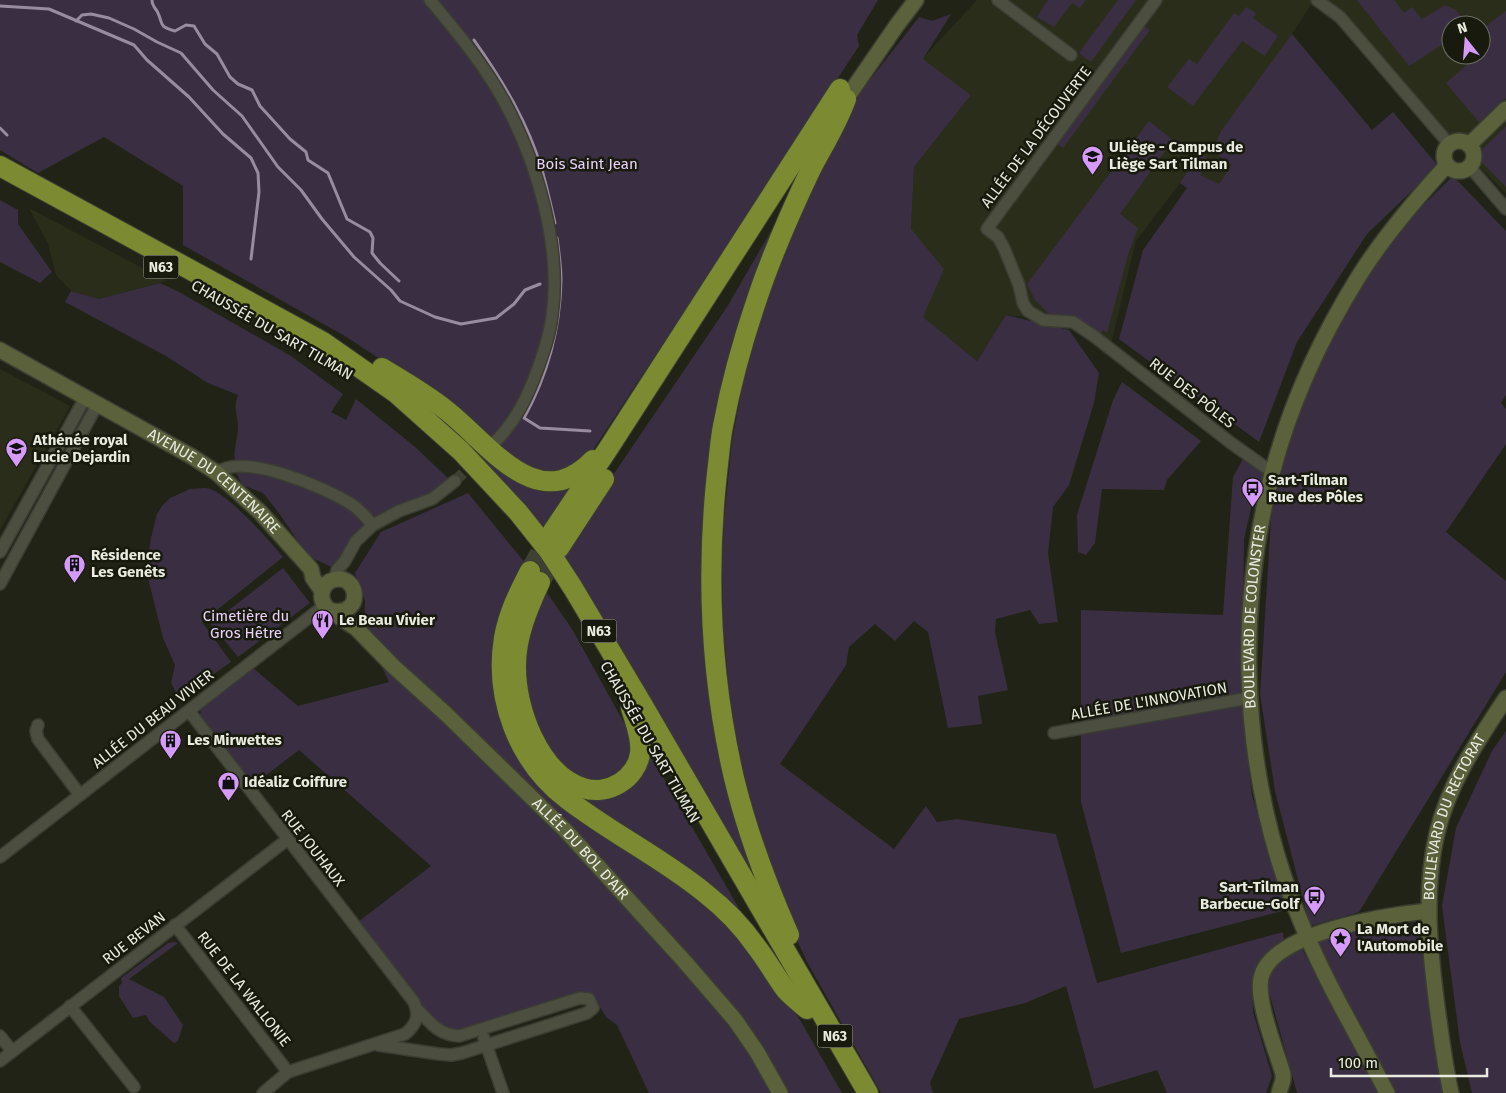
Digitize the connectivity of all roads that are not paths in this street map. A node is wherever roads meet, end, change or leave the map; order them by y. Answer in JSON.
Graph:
{"nodes":[{"id":1,"x":430,"y":0,"type":"edge"},
{"id":2,"x":903,"y":0,"type":"edge"},
{"id":3,"x":916,"y":0,"type":"edge"},
{"id":4,"x":998,"y":0,"type":"edge"},
{"id":5,"x":1156,"y":0,"type":"edge"},
{"id":6,"x":1317,"y":0,"type":"edge"},
{"id":7,"x":1071,"y":55,"type":"dead end"},
{"id":8,"x":843,"y":94,"type":"junction"},
{"id":9,"x":1506,"y":109,"type":"edge"},
{"id":10,"x":1450,"y":145,"type":"junction"},
{"id":11,"x":1469,"y":145,"type":"junction"},
{"id":12,"x":1447,"y":165,"type":"junction"},
{"id":13,"x":0,"y":166,"type":"edge"},
{"id":14,"x":1470,"y":167,"type":"junction"},
{"id":15,"x":0,"y":180,"type":"edge"},
{"id":16,"x":1506,"y":209,"type":"edge"},
{"id":17,"x":1095,"y":336,"type":"joint"},
{"id":18,"x":323,"y":342,"type":"junction"},
{"id":19,"x":0,"y":350,"type":"edge"},
{"id":20,"x":91,"y":402,"type":"junction"},
{"id":21,"x":618,"y":433,"type":"junction"},
{"id":22,"x":495,"y":442,"type":"tunnel mouth"},
{"id":23,"x":1272,"y":472,"type":"junction"},
{"id":24,"x":217,"y":473,"type":"junction"},
{"id":25,"x":455,"y":481,"type":"tunnel mouth"},
{"id":26,"x":373,"y":524,"type":"junction"},
{"id":27,"x":0,"y":552,"type":"edge"},
{"id":28,"x":345,"y":561,"type":"junction"},
{"id":29,"x":310,"y":569,"type":"junction"},
{"id":30,"x":335,"y":579,"type":"junction"},
{"id":31,"x":350,"y":583,"type":"junction"},
{"id":32,"x":0,"y":584,"type":"edge"},
{"id":33,"x":327,"y":602,"type":"junction"},
{"id":34,"x":353,"y":604,"type":"junction"},
{"id":35,"x":356,"y":628,"type":"junction"},
{"id":36,"x":1250,"y":698,"type":"junction"},
{"id":37,"x":1506,"y":698,"type":"edge"},
{"id":38,"x":631,"y":708,"type":"junction"},
{"id":39,"x":188,"y":711,"type":"junction"},
{"id":40,"x":38,"y":726,"type":"dead end"},
{"id":41,"x":1054,"y":733,"type":"dead end"},
{"id":42,"x":80,"y":795,"type":"junction"},
{"id":43,"x":288,"y":839,"type":"junction"},
{"id":44,"x":0,"y":857,"type":"edge"},
{"id":45,"x":1428,"y":910,"type":"junction"},
{"id":46,"x":175,"y":925,"type":"junction"},
{"id":47,"x":1307,"y":938,"type":"junction"},
{"id":48,"x":802,"y":980,"type":"junction"},
{"id":49,"x":70,"y":1006,"type":"junction"},
{"id":50,"x":807,"y":1009,"type":"junction"},
{"id":51,"x":421,"y":1021,"type":"junction"},
{"id":52,"x":479,"y":1030,"type":"junction"},
{"id":53,"x":405,"y":1034,"type":"junction"},
{"id":54,"x":0,"y":1036,"type":"edge"},
{"id":55,"x":487,"y":1044,"type":"junction"},
{"id":56,"x":374,"y":1045,"type":"junction"},
{"id":57,"x":12,"y":1051,"type":"junction"},
{"id":58,"x":412,"y":1051,"type":"junction"},
{"id":59,"x":0,"y":1060,"type":"edge"},
{"id":60,"x":288,"y":1072,"type":"junction"},
{"id":61,"x":134,"y":1087,"type":"dead end"},
{"id":62,"x":263,"y":1093,"type":"edge"},
{"id":63,"x":502,"y":1093,"type":"edge"},
{"id":64,"x":780,"y":1093,"type":"edge"},
{"id":65,"x":856,"y":1093,"type":"edge"},
{"id":66,"x":868,"y":1093,"type":"edge"},
{"id":67,"x":1279,"y":1093,"type":"edge"},
{"id":68,"x":1387,"y":1093,"type":"edge"},
{"id":69,"x":1451,"y":1093,"type":"edge"}],
"edges":[{"from":1,"to":22,"type":"street"},
{"from":2,"to":8,"type":"main road"},
{"from":3,"to":8,"type":"main road"},
{"from":4,"to":7,"type":"street","name":"ALLÉE DE LA DÉCOUVERTE"},
{"from":5,"to":17,"type":"street","name":"ALLÉE DE LA DÉCOUVERTE"},
{"from":6,"to":10,"type":"street"},
{"from":8,"to":21,"type":"highway"},
{"from":8,"to":21,"type":"highway"},
{"from":8,"to":48,"type":"highway"},
{"from":9,"to":11,"type":"main road"},
{"from":10,"to":11,"type":"main road"},
{"from":10,"to":12,"type":"main road"},
{"from":11,"to":14,"type":"main road"},
{"from":12,"to":14,"type":"main road"},
{"from":12,"to":23,"type":"main road","name":"BOULEVARD DE COLONSTER"},
{"from":13,"to":18,"type":"highway","name":"CHAUSSÉE DU SART TILMAN","number":"N63"},
{"from":14,"to":16,"type":"street"},
{"from":15,"to":38,"type":"highway","name":"CHAUSSÉE DU SART TILMAN","number":"N63"},
{"from":17,"to":23,"type":"street","name":"RUE DES PÔLES"},
{"from":18,"to":21,"type":"highway"},
{"from":18,"to":48,"type":"highway","name":"CHAUSSÉE DU SART TILMAN","number":"N63"},
{"from":19,"to":20,"type":"main road","name":"AVENUE DU CENTENAIRE"},
{"from":20,"to":24,"type":"main road","name":"AVENUE DU CENTENAIRE"},
{"from":20,"to":27,"type":"street"},
{"from":20,"to":32,"type":"street"},
{"from":23,"to":36,"type":"main road","name":"BOULEVARD DE COLONSTER"},
{"from":24,"to":26,"type":"street"},
{"from":24,"to":29,"type":"main road","name":"AVENUE DU CENTENAIRE"},
{"from":25,"to":26,"type":"street"},
{"from":26,"to":28,"type":"street"},
{"from":28,"to":30,"type":"street"},
{"from":28,"to":31,"type":"street"},
{"from":29,"to":30,"type":"main road","name":"AVENUE DU CENTENAIRE"},
{"from":29,"to":33,"type":"main road","name":"AVENUE DU CENTENAIRE"},
{"from":30,"to":31,"type":"main road"},
{"from":30,"to":33,"type":"main road"},
{"from":31,"to":34,"type":"main road"},
{"from":33,"to":34,"type":"main road"},
{"from":33,"to":35,"type":"main road","name":"ALLÉE DU BOL D'AIR"},
{"from":33,"to":39,"type":"street","name":"ALLÉE DU BEAU VIVIER"},
{"from":34,"to":35,"type":"main road"},
{"from":35,"to":64,"type":"main road","name":"ALLÉE DU BOL D'AIR"},
{"from":36,"to":41,"type":"street","name":"ALLÉE DE L'INNOVATION"},
{"from":36,"to":47,"type":"main road","name":"BOULEVARD DE COLONSTER"},
{"from":37,"to":45,"type":"main road","name":"BOULEVARD DU RECTORAT"},
{"from":38,"to":50,"type":"highway","name":"CHAUSSÉE DU SART TILMAN","number":"N63"},
{"from":38,"to":50,"type":"highway"},
{"from":39,"to":42,"type":"street","name":"ALLÉE DU BEAU VIVIER"},
{"from":39,"to":43,"type":"street","name":"RUE JOUHAUX"},
{"from":40,"to":42,"type":"street"},
{"from":42,"to":44,"type":"street","name":"ALLÉE DU BEAU VIVIER"},
{"from":43,"to":46,"type":"street","name":"RUE BEVAN"},
{"from":43,"to":51,"type":"street","name":"RUE JOUHAUX"},
{"from":45,"to":47,"type":"main road"},
{"from":45,"to":69,"type":"main road","name":"BOULEVARD DU RECTORAT"},
{"from":46,"to":49,"type":"street","name":"RUE BEVAN"},
{"from":46,"to":60,"type":"street","name":"RUE DE LA WALLONIE"},
{"from":47,"to":67,"type":"main road"},
{"from":47,"to":68,"type":"main road","name":"BOULEVARD DE COLONSTER"},
{"from":48,"to":66,"type":"highway","number":"N63"},
{"from":49,"to":57,"type":"street","name":"RUE BEVAN"},
{"from":49,"to":61,"type":"street"},
{"from":50,"to":65,"type":"highway","number":"N63"},
{"from":51,"to":52,"type":"street"},
{"from":51,"to":53,"type":"street"},
{"from":52,"to":55,"type":"street"},
{"from":52,"to":55,"type":"street"},
{"from":53,"to":56,"type":"street"},
{"from":53,"to":58,"type":"street"},
{"from":54,"to":57,"type":"street"},
{"from":55,"to":58,"type":"street"},
{"from":55,"to":63,"type":"street"},
{"from":56,"to":58,"type":"street"},
{"from":56,"to":60,"type":"street"},
{"from":57,"to":59,"type":"street","name":"RUE BEVAN"},
{"from":60,"to":62,"type":"street"}]}
